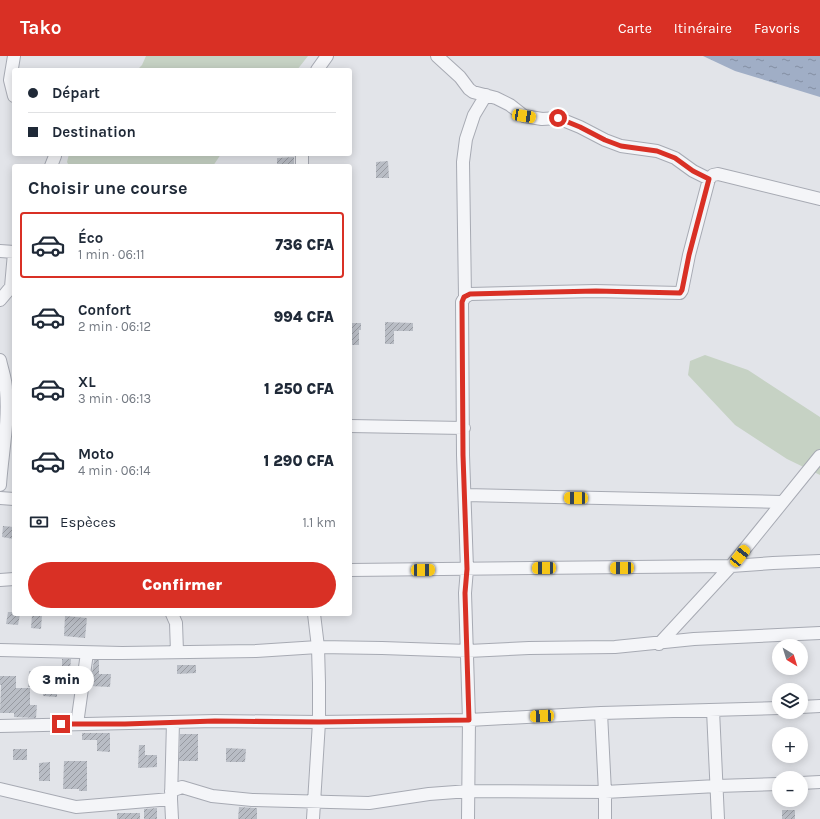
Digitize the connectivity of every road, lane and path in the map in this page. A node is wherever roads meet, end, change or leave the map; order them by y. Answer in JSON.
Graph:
{"nodes":[{"id":1,"x":14,"y":56,"type":"edge"},
{"id":2,"x":327,"y":56,"type":"edge"},
{"id":3,"x":437,"y":56,"type":"edge"},
{"id":4,"x":12,"y":68,"type":"edge"},
{"id":5,"x":12,"y":68,"type":"edge"},
{"id":6,"x":318,"y":68,"type":"edge"},
{"id":7,"x":12,"y":88,"type":"edge"},
{"id":8,"x":486,"y":95,"type":"junction"},
{"id":9,"x":709,"y":179,"type":"junction"},
{"id":10,"x":820,"y":199,"type":"edge"},
{"id":11,"x":0,"y":252,"type":"edge"},
{"id":12,"x":12,"y":252,"type":"edge"},
{"id":13,"x":12,"y":275,"type":"edge"},
{"id":14,"x":464,"y":297,"type":"junction"},
{"id":15,"x":0,"y":300,"type":"edge"},
{"id":16,"x":0,"y":360,"type":"edge"},
{"id":17,"x":352,"y":426,"type":"edge"},
{"id":18,"x":464,"y":428,"type":"junction"},
{"id":19,"x":9,"y":435,"type":"edge"},
{"id":20,"x":820,"y":456,"type":"edge"},
{"id":21,"x":0,"y":471,"type":"edge"},
{"id":22,"x":0,"y":485,"type":"edge"},
{"id":23,"x":465,"y":495,"type":"junction"},
{"id":24,"x":0,"y":498,"type":"edge"},
{"id":25,"x":12,"y":499,"type":"edge"},
{"id":26,"x":782,"y":502,"type":"junction"},
{"id":27,"x":820,"y":561,"type":"edge"},
{"id":28,"x":731,"y":566,"type":"junction"},
{"id":29,"x":467,"y":569,"type":"junction"},
{"id":30,"x":352,"y":570,"type":"edge"},
{"id":31,"x":12,"y":579,"type":"edge"},
{"id":32,"x":0,"y":580,"type":"edge"},
{"id":33,"x":173,"y":616,"type":"edge"},
{"id":34,"x":314,"y":616,"type":"edge"},
{"id":35,"x":820,"y":633,"type":"edge"},
{"id":36,"x":659,"y":644,"type":"junction"},
{"id":37,"x":318,"y":647,"type":"junction"},
{"id":38,"x":0,"y":650,"type":"edge"},
{"id":39,"x":468,"y":651,"type":"junction"},
{"id":40,"x":177,"y":652,"type":"junction"},
{"id":41,"x":87,"y":653,"type":"junction"},
{"id":42,"x":820,"y":706,"type":"edge"},
{"id":43,"x":808,"y":707,"type":"edge"},
{"id":44,"x":772,"y":708,"type":"edge"},
{"id":45,"x":713,"y":710,"type":"junction"},
{"id":46,"x":601,"y":713,"type":"junction"},
{"id":47,"x":469,"y":720,"type":"junction"},
{"id":48,"x":173,"y":722,"type":"junction"},
{"id":49,"x":319,"y":722,"type":"junction"},
{"id":50,"x":77,"y":724,"type":"junction"},
{"id":51,"x":0,"y":726,"type":"edge"},
{"id":52,"x":820,"y":782,"type":"edge"},
{"id":53,"x":808,"y":783,"type":"edge"},
{"id":54,"x":772,"y":784,"type":"edge"},
{"id":55,"x":717,"y":786,"type":"junction"},
{"id":56,"x":0,"y":789,"type":"edge"},
{"id":57,"x":468,"y":791,"type":"junction"},
{"id":58,"x":605,"y":792,"type":"junction"},
{"id":59,"x":171,"y":795,"type":"junction"},
{"id":60,"x":315,"y":802,"type":"junction"},
{"id":61,"x":172,"y":819,"type":"edge"},
{"id":62,"x":314,"y":819,"type":"edge"},
{"id":63,"x":468,"y":819,"type":"edge"},
{"id":64,"x":605,"y":819,"type":"edge"},
{"id":65,"x":718,"y":819,"type":"edge"}],
"edges":[{"from":1,"to":5,"type":"street"},
{"from":2,"to":6,"type":"street"},
{"from":3,"to":8,"type":"street"},
{"from":4,"to":7,"type":"street"},
{"from":8,"to":9,"type":"street"},
{"from":8,"to":14,"type":"street"},
{"from":9,"to":10,"type":"street"},
{"from":9,"to":14,"type":"street"},
{"from":11,"to":12,"type":"street"},
{"from":13,"to":15,"type":"street"},
{"from":14,"to":18,"type":"street"},
{"from":16,"to":19,"type":"street"},
{"from":17,"to":18,"type":"street"},
{"from":18,"to":23,"type":"street"},
{"from":19,"to":21,"type":"street"},
{"from":20,"to":26,"type":"street"},
{"from":21,"to":22,"type":"street"},
{"from":23,"to":26,"type":"street"},
{"from":23,"to":29,"type":"street"},
{"from":24,"to":25,"type":"street"},
{"from":26,"to":28,"type":"street"},
{"from":27,"to":28,"type":"street"},
{"from":28,"to":29,"type":"street"},
{"from":28,"to":36,"type":"street"},
{"from":29,"to":30,"type":"street"},
{"from":29,"to":39,"type":"street"},
{"from":31,"to":32,"type":"street"},
{"from":33,"to":40,"type":"street"},
{"from":34,"to":37,"type":"street"},
{"from":35,"to":36,"type":"street"},
{"from":36,"to":39,"type":"street"},
{"from":37,"to":39,"type":"street"},
{"from":37,"to":40,"type":"street"},
{"from":37,"to":49,"type":"street"},
{"from":38,"to":41,"type":"street"},
{"from":39,"to":47,"type":"street"},
{"from":40,"to":41,"type":"street"},
{"from":41,"to":50,"type":"street"},
{"from":42,"to":43,"type":"street"},
{"from":44,"to":45,"type":"street"},
{"from":45,"to":46,"type":"street"},
{"from":45,"to":55,"type":"street"},
{"from":46,"to":47,"type":"street"},
{"from":46,"to":58,"type":"street"},
{"from":47,"to":49,"type":"street"},
{"from":47,"to":57,"type":"street"},
{"from":48,"to":49,"type":"street"},
{"from":48,"to":50,"type":"street"},
{"from":48,"to":59,"type":"street"},
{"from":49,"to":60,"type":"street"},
{"from":50,"to":51,"type":"street"},
{"from":52,"to":53,"type":"street"},
{"from":54,"to":55,"type":"street"},
{"from":55,"to":58,"type":"street"},
{"from":55,"to":65,"type":"street"},
{"from":56,"to":59,"type":"street"},
{"from":57,"to":58,"type":"street"},
{"from":57,"to":60,"type":"street"},
{"from":57,"to":63,"type":"street"},
{"from":58,"to":64,"type":"street"},
{"from":59,"to":60,"type":"street"},
{"from":59,"to":61,"type":"street"},
{"from":60,"to":62,"type":"street"}]}
